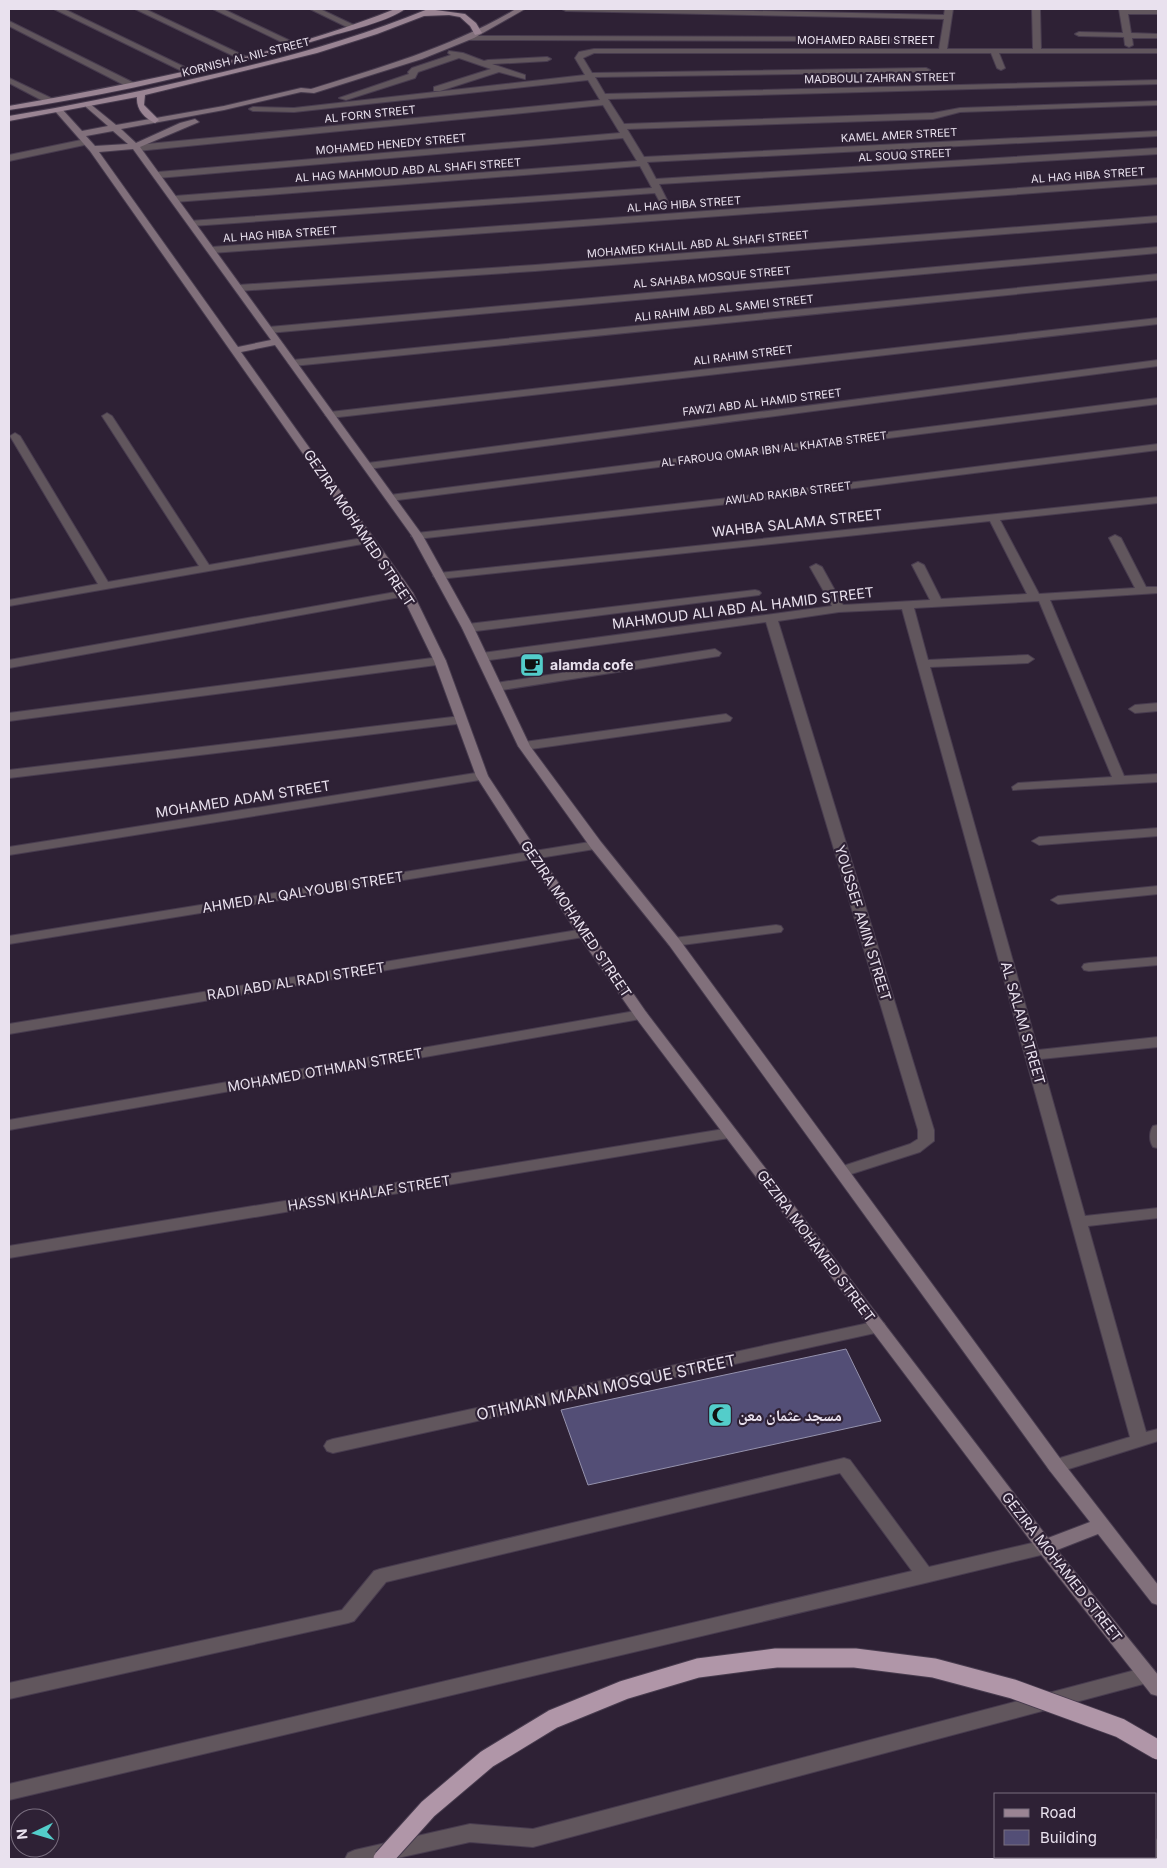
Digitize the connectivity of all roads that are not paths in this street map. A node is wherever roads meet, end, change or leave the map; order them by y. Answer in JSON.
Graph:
{"nodes":[{"id":1,"x":58,"y":9,"type":"edge"},
{"id":2,"x":140,"y":9,"type":"edge"},
{"id":3,"x":217,"y":9,"type":"edge"},
{"id":4,"x":314,"y":9,"type":"edge"},
{"id":5,"x":401,"y":9,"type":"edge"},
{"id":6,"x":434,"y":9,"type":"edge"},
{"id":7,"x":521,"y":9,"type":"edge"},
{"id":8,"x":566,"y":9,"type":"edge"},
{"id":9,"x":1036,"y":9,"type":"edge"},
{"id":10,"x":1123,"y":10,"type":"edge"},
{"id":11,"x":1158,"y":12,"type":"edge"},
{"id":12,"x":948,"y":13,"type":"edge"},
{"id":13,"x":421,"y":14,"type":"junction"},
{"id":14,"x":9,"y":23,"type":"edge"},
{"id":15,"x":354,"y":27,"type":"junction"},
{"id":16,"x":478,"y":33,"type":"junction"},
{"id":17,"x":1079,"y":34,"type":"dead end"},
{"id":18,"x":1127,"y":36,"type":"junction"},
{"id":19,"x":1158,"y":36,"type":"edge"},
{"id":20,"x":469,"y":38,"type":"junction"},
{"id":21,"x":859,"y":39,"type":"junction"},
{"id":22,"x":902,"y":41,"type":"dead end"},
{"id":23,"x":295,"y":44,"type":"junction"},
{"id":24,"x":442,"y":49,"type":"junction"},
{"id":25,"x":1158,"y":50,"type":"edge"},
{"id":26,"x":861,"y":51,"type":"junction"},
{"id":27,"x":943,"y":51,"type":"junction"},
{"id":28,"x":994,"y":51,"type":"junction"},
{"id":29,"x":1038,"y":51,"type":"junction"},
{"id":30,"x":1130,"y":51,"type":"junction"},
{"id":31,"x":460,"y":55,"type":"junction"},
{"id":32,"x":246,"y":58,"type":"junction"},
{"id":33,"x":547,"y":59,"type":"dead end"},
{"id":34,"x":479,"y":62,"type":"junction"},
{"id":35,"x":386,"y":68,"type":"junction"},
{"id":36,"x":1001,"y":68,"type":"dead end"},
{"id":37,"x":500,"y":70,"type":"junction"},
{"id":38,"x":926,"y":70,"type":"dead end"},
{"id":39,"x":191,"y":72,"type":"junction"},
{"id":40,"x":590,"y":76,"type":"junction"},
{"id":41,"x":522,"y":77,"type":"dead end"},
{"id":42,"x":407,"y":78,"type":"junction"},
{"id":43,"x":9,"y":80,"type":"edge"},
{"id":44,"x":1158,"y":82,"type":"edge"},
{"id":45,"x":131,"y":85,"type":"junction"},
{"id":46,"x":437,"y":89,"type":"dead end"},
{"id":47,"x":311,"y":91,"type":"junction"},
{"id":48,"x":140,"y":94,"type":"junction"},
{"id":49,"x":343,"y":98,"type":"dead end"},
{"id":50,"x":604,"y":99,"type":"junction"},
{"id":51,"x":1158,"y":103,"type":"edge"},
{"id":52,"x":90,"y":105,"type":"junction"},
{"id":53,"x":55,"y":106,"type":"junction"},
{"id":54,"x":9,"y":108,"type":"edge"},
{"id":55,"x":254,"y":109,"type":"junction"},
{"id":56,"x":9,"y":119,"type":"edge"},
{"id":57,"x":156,"y":120,"type":"junction"},
{"id":58,"x":115,"y":127,"type":"junction"},
{"id":59,"x":624,"y":131,"type":"junction"},
{"id":60,"x":1158,"y":133,"type":"edge"},
{"id":61,"x":86,"y":142,"type":"junction"},
{"id":62,"x":135,"y":147,"type":"junction"},
{"id":63,"x":9,"y":149,"type":"edge"},
{"id":64,"x":1158,"y":151,"type":"edge"},
{"id":65,"x":9,"y":158,"type":"edge"},
{"id":66,"x":642,"y":161,"type":"junction"},
{"id":67,"x":158,"y":175,"type":"junction"},
{"id":68,"x":1158,"y":181,"type":"edge"},
{"id":69,"x":656,"y":186,"type":"junction"},
{"id":70,"x":175,"y":199,"type":"junction"},
{"id":71,"x":665,"y":204,"type":"dead end"},
{"id":72,"x":1158,"y":219,"type":"edge"},
{"id":73,"x":192,"y":223,"type":"junction"},
{"id":74,"x":212,"y":250,"type":"junction"},
{"id":75,"x":1158,"y":250,"type":"edge"},
{"id":76,"x":1158,"y":277,"type":"edge"},
{"id":77,"x":239,"y":288,"type":"junction"},
{"id":78,"x":1158,"y":321,"type":"edge"},
{"id":79,"x":269,"y":330,"type":"junction"},
{"id":80,"x":277,"y":342,"type":"junction"},
{"id":81,"x":235,"y":350,"type":"junction"},
{"id":82,"x":293,"y":363,"type":"junction"},
{"id":83,"x":1158,"y":363,"type":"edge"},
{"id":84,"x":1158,"y":401,"type":"edge"},
{"id":85,"x":330,"y":415,"type":"junction"},
{"id":86,"x":106,"y":416,"type":"dead end"},
{"id":87,"x":15,"y":436,"type":"dead end"},
{"id":88,"x":1158,"y":447,"type":"edge"},
{"id":89,"x":368,"y":466,"type":"junction"},
{"id":90,"x":390,"y":498,"type":"junction"},
{"id":91,"x":1158,"y":500,"type":"edge"},
{"id":92,"x":993,"y":517,"type":"junction"},
{"id":93,"x":417,"y":536,"type":"junction"},
{"id":94,"x":1115,"y":538,"type":"dead end"},
{"id":95,"x":368,"y":540,"type":"junction"},
{"id":96,"x":918,"y":565,"type":"dead end"},
{"id":97,"x":816,"y":567,"type":"dead end"},
{"id":98,"x":206,"y":568,"type":"junction"},
{"id":99,"x":439,"y":576,"type":"junction"},
{"id":100,"x":105,"y":586,"type":"junction"},
{"id":101,"x":1158,"y":590,"type":"edge"},
{"id":102,"x":1142,"y":591,"type":"junction"},
{"id":103,"x":755,"y":593,"type":"dead end"},
{"id":104,"x":407,"y":594,"type":"junction"},
{"id":105,"x":1039,"y":597,"type":"junction"},
{"id":106,"x":9,"y":603,"type":"edge"},
{"id":107,"x":937,"y":603,"type":"junction"},
{"id":108,"x":907,"y":605,"type":"junction"},
{"id":109,"x":839,"y":609,"type":"junction"},
{"id":110,"x":771,"y":618,"type":"junction"},
{"id":111,"x":468,"y":628,"type":"junction"},
{"id":112,"x":715,"y":653,"type":"dead end"},
{"id":113,"x":482,"y":657,"type":"junction"},
{"id":114,"x":1028,"y":659,"type":"dead end"},
{"id":115,"x":440,"y":662,"type":"junction"},
{"id":116,"x":9,"y":664,"type":"edge"},
{"id":117,"x":923,"y":664,"type":"junction"},
{"id":118,"x":496,"y":687,"type":"junction"},
{"id":119,"x":1158,"y":707,"type":"edge"},
{"id":120,"x":1135,"y":708,"type":"dead end"},
{"id":121,"x":9,"y":717,"type":"edge"},
{"id":122,"x":726,"y":718,"type":"dead end"},
{"id":123,"x":461,"y":720,"type":"junction"},
{"id":124,"x":524,"y":746,"type":"junction"},
{"id":125,"x":9,"y":774,"type":"edge"},
{"id":126,"x":482,"y":776,"type":"junction"},
{"id":127,"x":1158,"y":778,"type":"edge"},
{"id":128,"x":1120,"y":781,"type":"junction"},
{"id":129,"x":1018,"y":787,"type":"dead end"},
{"id":130,"x":1158,"y":832,"type":"edge"},
{"id":131,"x":1039,"y":841,"type":"dead end"},
{"id":132,"x":596,"y":845,"type":"junction"},
{"id":133,"x":9,"y":852,"type":"edge"},
{"id":134,"x":533,"y":855,"type":"junction"},
{"id":135,"x":1158,"y":890,"type":"edge"},
{"id":136,"x":1058,"y":900,"type":"dead end"},
{"id":137,"x":776,"y":929,"type":"dead end"},
{"id":138,"x":584,"y":933,"type":"junction"},
{"id":139,"x":9,"y":940,"type":"edge"},
{"id":140,"x":674,"y":942,"type":"junction"},
{"id":141,"x":1158,"y":961,"type":"edge"},
{"id":142,"x":1089,"y":967,"type":"dead end"},
{"id":143,"x":641,"y":1015,"type":"junction"},
{"id":144,"x":9,"y":1029,"type":"edge"},
{"id":145,"x":1158,"y":1042,"type":"edge"},
{"id":146,"x":1032,"y":1055,"type":"junction"},
{"id":147,"x":9,"y":1125,"type":"edge"},
{"id":148,"x":1158,"y":1130,"type":"edge"},
{"id":149,"x":730,"y":1133,"type":"junction"},
{"id":150,"x":1158,"y":1143,"type":"edge"},
{"id":151,"x":842,"y":1172,"type":"junction"},
{"id":152,"x":1158,"y":1213,"type":"edge"},
{"id":153,"x":1079,"y":1222,"type":"junction"},
{"id":154,"x":9,"y":1252,"type":"edge"},
{"id":155,"x":878,"y":1327,"type":"junction"},
{"id":156,"x":1158,"y":1435,"type":"edge"},
{"id":157,"x":1140,"y":1441,"type":"junction"},
{"id":158,"x":333,"y":1446,"type":"dead end"},
{"id":159,"x":1056,"y":1466,"type":"junction"},
{"id":160,"x":1102,"y":1526,"type":"junction"},
{"id":161,"x":1045,"y":1547,"type":"junction"},
{"id":162,"x":925,"y":1576,"type":"junction"},
{"id":163,"x":1157,"y":1594,"type":"edge"},
{"id":164,"x":1153,"y":1682,"type":"edge"},
{"id":165,"x":9,"y":1691,"type":"edge"},
{"id":166,"x":1158,"y":1750,"type":"edge"},
{"id":167,"x":9,"y":1792,"type":"edge"},
{"id":168,"x":355,"y":1859,"type":"edge"},
{"id":169,"x":383,"y":1859,"type":"edge"}],
"edges":[{"from":1,"to":39,"type":"street"},
{"from":2,"to":32,"type":"street"},
{"from":3,"to":23,"type":"street"},
{"from":4,"to":15,"type":"street"},
{"from":5,"to":15,"type":"main road","name":"KORNISH AL NIL STREET"},
{"from":6,"to":13,"type":"main road","name":"KORNISH AL NIL STREET"},
{"from":7,"to":16,"type":"main road"},
{"from":8,"to":12,"type":"street"},
{"from":9,"to":29,"type":"street"},
{"from":10,"to":11,"type":"street"},
{"from":10,"to":18,"type":"street"},
{"from":12,"to":27,"type":"street"},
{"from":13,"to":16,"type":"main road"},
{"from":13,"to":48,"type":"main road","name":"KORNISH AL NIL STREET"},
{"from":14,"to":45,"type":"street"},
{"from":15,"to":23,"type":"main road","name":"KORNISH AL NIL STREET"},
{"from":16,"to":20,"type":"main road"},
{"from":17,"to":18,"type":"street"},
{"from":18,"to":19,"type":"street"},
{"from":18,"to":30,"type":"street"},
{"from":20,"to":21,"type":"street","name":"MOHAMED RABEI STREET"},
{"from":20,"to":24,"type":"main road"},
{"from":21,"to":22,"type":"street","name":"MOHAMED RABEI STREET"},
{"from":21,"to":26,"type":"street"},
{"from":23,"to":32,"type":"main road","name":"KORNISH AL NIL STREET"},
{"from":24,"to":31,"type":"street"},
{"from":24,"to":35,"type":"main road"},
{"from":25,"to":30,"type":"street","name":"MOHAMED RABEI STREET"},
{"from":26,"to":27,"type":"street","name":"MOHAMED RABEI STREET"},
{"from":26,"to":40,"type":"street","name":"MOHAMED RABEI STREET"},
{"from":27,"to":28,"type":"street","name":"MOHAMED RABEI STREET"},
{"from":28,"to":29,"type":"street","name":"MOHAMED RABEI STREET"},
{"from":28,"to":36,"type":"street"},
{"from":29,"to":30,"type":"street","name":"MOHAMED RABEI STREET"},
{"from":31,"to":34,"type":"street"},
{"from":31,"to":42,"type":"street"},
{"from":32,"to":39,"type":"main road","name":"KORNISH AL NIL STREET"},
{"from":33,"to":34,"type":"street"},
{"from":34,"to":37,"type":"street"},
{"from":35,"to":42,"type":"street"},
{"from":35,"to":47,"type":"main road"},
{"from":37,"to":41,"type":"street"},
{"from":37,"to":46,"type":"street"},
{"from":38,"to":40,"type":"street"},
{"from":39,"to":45,"type":"main road","name":"KORNISH AL NIL STREET"},
{"from":40,"to":50,"type":"street"},
{"from":40,"to":55,"type":"street"},
{"from":42,"to":49,"type":"street"},
{"from":43,"to":53,"type":"street"},
{"from":44,"to":50,"type":"street","name":"MADBOULI ZAHRAN STREET"},
{"from":45,"to":53,"type":"main road","name":"KORNISH AL NIL STREET"},
{"from":47,"to":55,"type":"main road"},
{"from":47,"to":57,"type":"main road"},
{"from":48,"to":52,"type":"main road","name":"KORNISH AL NIL STREET"},
{"from":48,"to":57,"type":"main road"},
{"from":50,"to":59,"type":"street"},
{"from":50,"to":62,"type":"street","name":"AL FORN STREET"},
{"from":51,"to":59,"type":"street","name":"MOHAMED HENEDY STREET"},
{"from":52,"to":53,"type":"main road","name":"KORNISH AL NIL STREET"},
{"from":52,"to":58,"type":"main road"},
{"from":53,"to":54,"type":"main road"},
{"from":53,"to":56,"type":"main road"},
{"from":53,"to":61,"type":"main road","name":"GEZIRA MOHAMED STREET"},
{"from":55,"to":62,"type":"main road"},
{"from":57,"to":58,"type":"main road"},
{"from":58,"to":61,"type":"main road"},
{"from":58,"to":62,"type":"main road"},
{"from":59,"to":66,"type":"street"},
{"from":59,"to":67,"type":"street","name":"MOHAMED HENEDY STREET"},
{"from":60,"to":66,"type":"street","name":"KAMEL AMER STREET"},
{"from":61,"to":62,"type":"main road"},
{"from":61,"to":63,"type":"street"},
{"from":61,"to":65,"type":"street"},
{"from":61,"to":81,"type":"main road","name":"GEZIRA MOHAMED STREET"},
{"from":62,"to":67,"type":"main road"},
{"from":64,"to":69,"type":"street","name":"AL SOUQ STREET"},
{"from":66,"to":69,"type":"street"},
{"from":66,"to":70,"type":"street","name":"AL HAG MAHMOUD ABD AL SHAFI STREET"},
{"from":67,"to":70,"type":"main road"},
{"from":68,"to":74,"type":"street","name":"AL HAG HIBA STREET"},
{"from":69,"to":71,"type":"street"},
{"from":69,"to":73,"type":"street","name":"AL SOUQ STREET"},
{"from":70,"to":73,"type":"main road"},
{"from":72,"to":77,"type":"street","name":"MOHAMED KHALIL ABD AL SHAFI STREET"},
{"from":73,"to":74,"type":"main road"},
{"from":74,"to":77,"type":"main road"},
{"from":75,"to":79,"type":"street","name":"AL SAHABA MOSQUE STREET"},
{"from":76,"to":82,"type":"street","name":"ALI RAHIM ABD AL SAMEI STREET"},
{"from":77,"to":79,"type":"main road"},
{"from":78,"to":85,"type":"street","name":"ALI RAHIM STREET"},
{"from":79,"to":80,"type":"main road"},
{"from":80,"to":81,"type":"main road"},
{"from":80,"to":82,"type":"main road"},
{"from":81,"to":95,"type":"main road","name":"GEZIRA MOHAMED STREET"},
{"from":82,"to":85,"type":"main road"},
{"from":83,"to":89,"type":"street","name":"FAWZI ABD AL HAMID STREET"},
{"from":84,"to":90,"type":"street","name":"AL FAROUQ OMAR IBN AL KHATAB STREET"},
{"from":85,"to":89,"type":"main road"},
{"from":86,"to":98,"type":"street"},
{"from":87,"to":100,"type":"street"},
{"from":88,"to":93,"type":"street","name":"AWLAD RAKIBA STREET"},
{"from":89,"to":90,"type":"main road"},
{"from":90,"to":93,"type":"main road"},
{"from":91,"to":92,"type":"street","name":"WAHBA SALAMA STREET"},
{"from":92,"to":99,"type":"street","name":"WAHBA SALAMA STREET"},
{"from":92,"to":105,"type":"street"},
{"from":93,"to":99,"type":"main road"},
{"from":94,"to":102,"type":"street"},
{"from":95,"to":98,"type":"street"},
{"from":95,"to":104,"type":"main road","name":"GEZIRA MOHAMED STREET"},
{"from":96,"to":107,"type":"street"},
{"from":97,"to":109,"type":"street"},
{"from":98,"to":100,"type":"street"},
{"from":99,"to":111,"type":"main road"},
{"from":100,"to":106,"type":"street"},
{"from":101,"to":102,"type":"street","name":"MAHMOUD ALI ABD AL HAMID STREET"},
{"from":102,"to":105,"type":"street","name":"MAHMOUD ALI ABD AL HAMID STREET"},
{"from":103,"to":111,"type":"street"},
{"from":104,"to":115,"type":"main road","name":"GEZIRA MOHAMED STREET"},
{"from":104,"to":116,"type":"street"},
{"from":105,"to":107,"type":"street","name":"MAHMOUD ALI ABD AL HAMID STREET"},
{"from":105,"to":128,"type":"street"},
{"from":107,"to":108,"type":"street","name":"MAHMOUD ALI ABD AL HAMID STREET"},
{"from":108,"to":109,"type":"street","name":"MAHMOUD ALI ABD AL HAMID STREET"},
{"from":108,"to":117,"type":"street","name":"AL SALAM STREET"},
{"from":109,"to":110,"type":"street","name":"MAHMOUD ALI ABD AL HAMID STREET"},
{"from":110,"to":113,"type":"street","name":"MAHMOUD ALI ABD AL HAMID STREET"},
{"from":110,"to":151,"type":"street","name":"YOUSSEF AMIN STREET"},
{"from":111,"to":113,"type":"main road"},
{"from":112,"to":118,"type":"street"},
{"from":113,"to":118,"type":"main road"},
{"from":114,"to":117,"type":"street"},
{"from":115,"to":121,"type":"street"},
{"from":115,"to":123,"type":"main road","name":"GEZIRA MOHAMED STREET"},
{"from":117,"to":146,"type":"street","name":"AL SALAM STREET"},
{"from":118,"to":124,"type":"main road"},
{"from":119,"to":120,"type":"street"},
{"from":122,"to":124,"type":"street"},
{"from":123,"to":125,"type":"street"},
{"from":123,"to":126,"type":"main road","name":"GEZIRA MOHAMED STREET"},
{"from":124,"to":132,"type":"main road"},
{"from":126,"to":133,"type":"street","name":"MOHAMED ADAM STREET"},
{"from":126,"to":134,"type":"main road","name":"GEZIRA MOHAMED STREET"},
{"from":127,"to":128,"type":"street"},
{"from":128,"to":129,"type":"street"},
{"from":130,"to":131,"type":"street"},
{"from":132,"to":134,"type":"street","name":"AHMED AL QALYOUBI STREET"},
{"from":132,"to":140,"type":"main road"},
{"from":134,"to":138,"type":"main road","name":"GEZIRA MOHAMED STREET"},
{"from":134,"to":139,"type":"street","name":"AHMED AL QALYOUBI STREET"},
{"from":135,"to":136,"type":"street"},
{"from":137,"to":140,"type":"street"},
{"from":138,"to":143,"type":"main road","name":"GEZIRA MOHAMED STREET"},
{"from":138,"to":144,"type":"street","name":"RADI ABD AL RADI STREET"},
{"from":140,"to":151,"type":"main road"},
{"from":141,"to":142,"type":"street"},
{"from":143,"to":147,"type":"street","name":"MOHAMED OTHMAN STREET"},
{"from":143,"to":149,"type":"main road","name":"GEZIRA MOHAMED STREET"},
{"from":145,"to":146,"type":"street"},
{"from":146,"to":153,"type":"street","name":"AL SALAM STREET"},
{"from":148,"to":150,"type":"street"},
{"from":149,"to":154,"type":"street","name":"HASSN KHALAF STREET"},
{"from":149,"to":155,"type":"main road","name":"GEZIRA MOHAMED STREET"},
{"from":151,"to":159,"type":"main road"},
{"from":152,"to":153,"type":"street"},
{"from":153,"to":157,"type":"street","name":"AL SALAM STREET"},
{"from":155,"to":158,"type":"street","name":"OTHMAN MAAN MOSQUE STREET"},
{"from":155,"to":161,"type":"main road","name":"GEZIRA MOHAMED STREET"},
{"from":156,"to":157,"type":"street"},
{"from":157,"to":159,"type":"street"},
{"from":159,"to":160,"type":"main road"},
{"from":160,"to":161,"type":"main road"},
{"from":160,"to":163,"type":"main road"},
{"from":161,"to":162,"type":"street"},
{"from":161,"to":164,"type":"main road","name":"GEZIRA MOHAMED STREET"},
{"from":162,"to":165,"type":"street"},
{"from":162,"to":167,"type":"street"},
{"from":164,"to":168,"type":"street"},
{"from":166,"to":169,"type":"highway","bridge":true}]}
